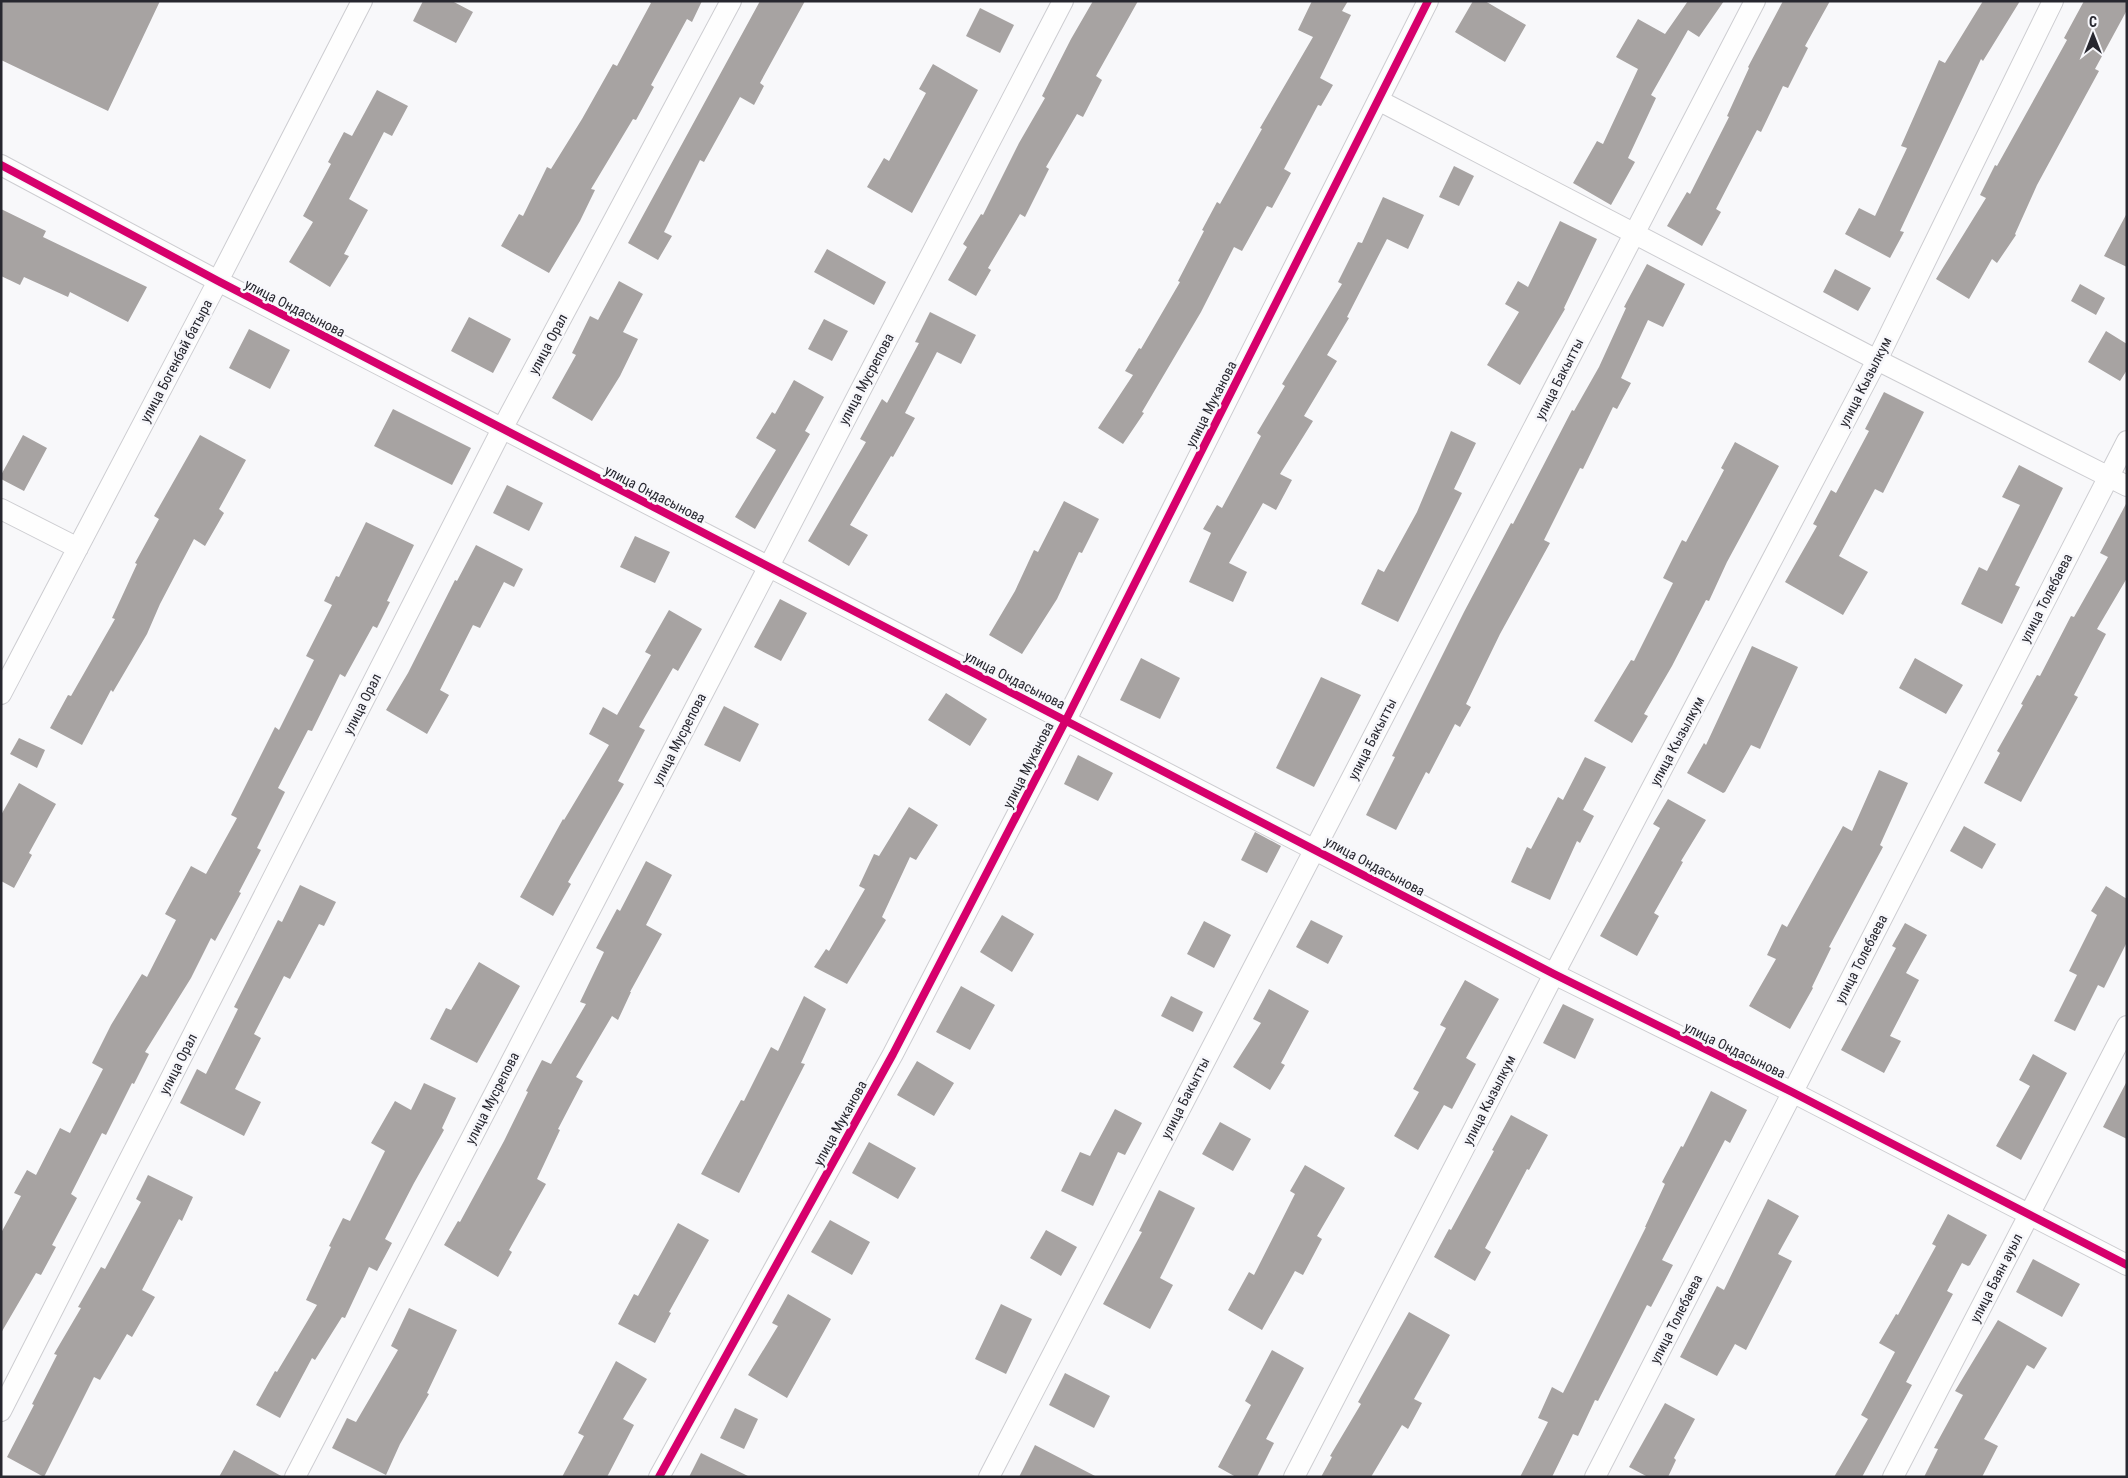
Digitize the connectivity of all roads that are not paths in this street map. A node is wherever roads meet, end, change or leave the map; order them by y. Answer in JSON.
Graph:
{"nodes":[{"id":1,"x":362,"y":1,"type":"edge"},
{"id":2,"x":731,"y":1,"type":"edge"},
{"id":3,"x":1063,"y":1,"type":"edge"},
{"id":4,"x":1428,"y":1,"type":"edge"},
{"id":5,"x":1755,"y":1,"type":"edge"},
{"id":6,"x":2053,"y":1,"type":"edge"},
{"id":7,"x":1378,"y":100,"type":"junction"},
{"id":8,"x":1,"y":165,"type":"edge"},
{"id":9,"x":1635,"y":233,"type":"junction"},
{"id":10,"x":218,"y":282,"type":"junction"},
{"id":11,"x":1876,"y":360,"type":"junction"},
{"id":12,"x":502,"y":429,"type":"junction"},
{"id":13,"x":2127,"y":441,"type":"edge"},
{"id":14,"x":2108,"y":476,"type":"junction"},
{"id":15,"x":2127,"y":486,"type":"edge"},
{"id":16,"x":1,"y":509,"type":"edge"},
{"id":17,"x":78,"y":548,"type":"junction"},
{"id":18,"x":768,"y":567,"type":"junction"},
{"id":19,"x":1,"y":694,"type":"edge"},
{"id":20,"x":1066,"y":720,"type":"junction"},
{"id":21,"x":1315,"y":849,"type":"junction"},
{"id":22,"x":1554,"y":974,"type":"junction"},
{"id":23,"x":2127,"y":1026,"type":"edge"},
{"id":24,"x":1792,"y":1092,"type":"junction"},
{"id":25,"x":2029,"y":1214,"type":"junction"},
{"id":26,"x":2127,"y":1265,"type":"edge"},
{"id":27,"x":1,"y":1410,"type":"edge"},
{"id":28,"x":295,"y":1477,"type":"edge"},
{"id":29,"x":659,"y":1477,"type":"edge"},
{"id":30,"x":989,"y":1477,"type":"edge"},
{"id":31,"x":1294,"y":1477,"type":"edge"},
{"id":32,"x":1595,"y":1477,"type":"edge"},
{"id":33,"x":1894,"y":1477,"type":"edge"}],
"edges":[{"from":1,"to":10,"type":"street","name":"улица Богенбай батыра"},
{"from":2,"to":12,"type":"street","name":"улица Орал"},
{"from":3,"to":18,"type":"street","name":"улица Мусрепова"},
{"from":4,"to":7,"type":"street","name":"улица Муканова"},
{"from":5,"to":9,"type":"street","name":"улица Бакытты"},
{"from":6,"to":11,"type":"street","name":"улица Кызылкум"},
{"from":7,"to":9,"type":"street"},
{"from":7,"to":20,"type":"street","name":"улица Муканова"},
{"from":8,"to":10,"type":"street","name":"улица Ондасынова"},
{"from":9,"to":11,"type":"street"},
{"from":9,"to":21,"type":"street","name":"улица Бакытты"},
{"from":10,"to":12,"type":"street","name":"улица Ондасынова"},
{"from":10,"to":17,"type":"street","name":"улица Богенбай батыра"},
{"from":11,"to":14,"type":"street"},
{"from":11,"to":22,"type":"street","name":"улица Кызылкум"},
{"from":12,"to":18,"type":"street","name":"улица Ондасынова"},
{"from":12,"to":27,"type":"street","name":"улица Орал"},
{"from":13,"to":14,"type":"street","name":"улица Толебаева"},
{"from":14,"to":15,"type":"street"},
{"from":14,"to":24,"type":"street","name":"улица Толебаева"},
{"from":16,"to":17,"type":"street"},
{"from":17,"to":19,"type":"street","name":"улица Богенбай батыра"},
{"from":18,"to":20,"type":"street","name":"улица Ондасынова"},
{"from":18,"to":28,"type":"street","name":"улица Мусрепова"},
{"from":20,"to":21,"type":"street","name":"улица Ондасынова"},
{"from":20,"to":29,"type":"street","name":"улица Муканова"},
{"from":21,"to":22,"type":"street","name":"улица Ондасынова"},
{"from":21,"to":30,"type":"street","name":"улица Бакытты"},
{"from":22,"to":24,"type":"street","name":"улица Ондасынова"},
{"from":22,"to":31,"type":"street","name":"улица Кызылкум"},
{"from":23,"to":25,"type":"street","name":"улица Баян ауыл"},
{"from":24,"to":25,"type":"street","name":"улица Ондасынова"},
{"from":24,"to":32,"type":"street","name":"улица Толебаева"},
{"from":25,"to":26,"type":"street","name":"улица Ондасынова"},
{"from":25,"to":33,"type":"street","name":"улица Баян ауыл"}]}
